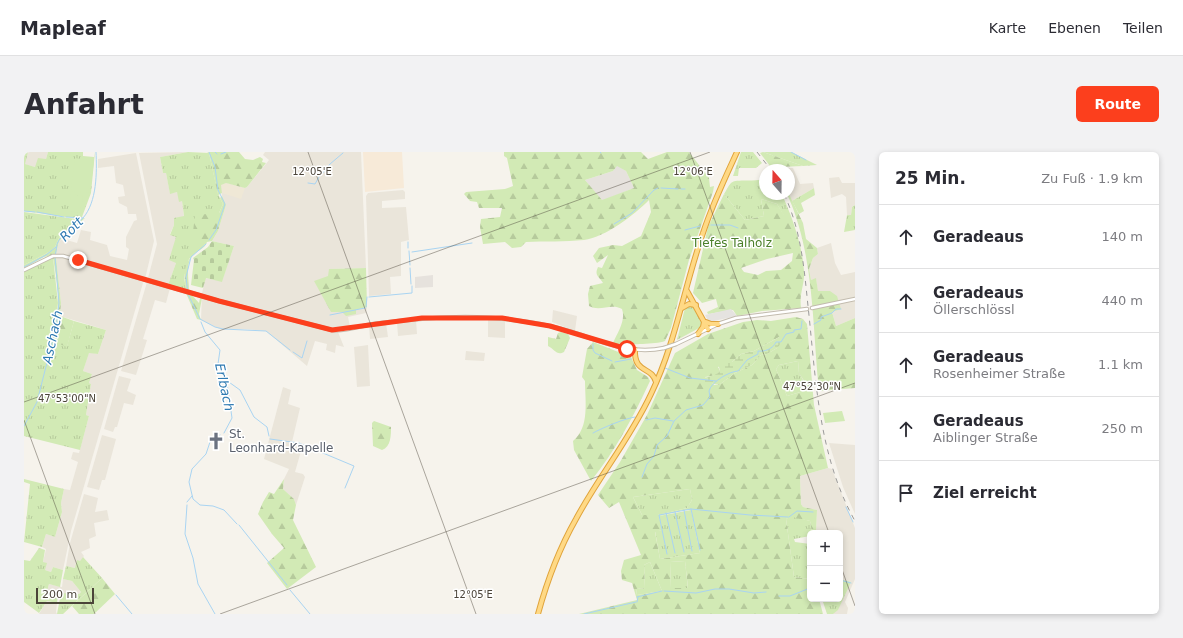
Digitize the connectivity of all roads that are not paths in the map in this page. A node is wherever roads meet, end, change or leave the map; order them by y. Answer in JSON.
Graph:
{"nodes":[{"id":1,"x":737,"y":152,"type":"edge"},
{"id":2,"x":24,"y":270,"type":"edge"},
{"id":3,"x":687,"y":289,"type":"junction"},
{"id":4,"x":855,"y":299,"type":"edge"},
{"id":5,"x":696,"y":305,"type":"junction"},
{"id":6,"x":812,"y":308,"type":"dead end"},
{"id":7,"x":682,"y":309,"type":"junction"},
{"id":8,"x":807,"y":309,"type":"dead end"},
{"id":9,"x":704,"y":320,"type":"junction"},
{"id":10,"x":718,"y":324,"type":"junction"},
{"id":11,"x":708,"y":329,"type":"junction"},
{"id":12,"x":698,"y":334,"type":"junction"},
{"id":13,"x":635,"y":350,"type":"junction"},
{"id":14,"x":661,"y":372,"type":"junction"},
{"id":15,"x":652,"y":374,"type":"junction"},
{"id":16,"x":656,"y":382,"type":"junction"},
{"id":17,"x":538,"y":614,"type":"edge"}],
"edges":[{"from":1,"to":3,"type":"highway"},
{"from":2,"to":13,"type":"street"},
{"from":3,"to":5,"type":"highway"},
{"from":3,"to":7,"type":"highway"},
{"from":4,"to":6,"type":"street"},
{"from":5,"to":7,"type":"highway"},
{"from":5,"to":9,"type":"highway"},
{"from":7,"to":14,"type":"highway"},
{"from":8,"to":10,"type":"street"},
{"from":9,"to":10,"type":"highway"},
{"from":9,"to":11,"type":"highway"},
{"from":9,"to":12,"type":"highway"},
{"from":10,"to":11,"type":"street"},
{"from":11,"to":12,"type":"street"},
{"from":12,"to":13,"type":"street","bridge":true},
{"from":13,"to":15,"type":"highway"},
{"from":14,"to":15,"type":"highway"},
{"from":14,"to":16,"type":"highway"},
{"from":15,"to":16,"type":"highway"},
{"from":16,"to":17,"type":"highway"}]}
